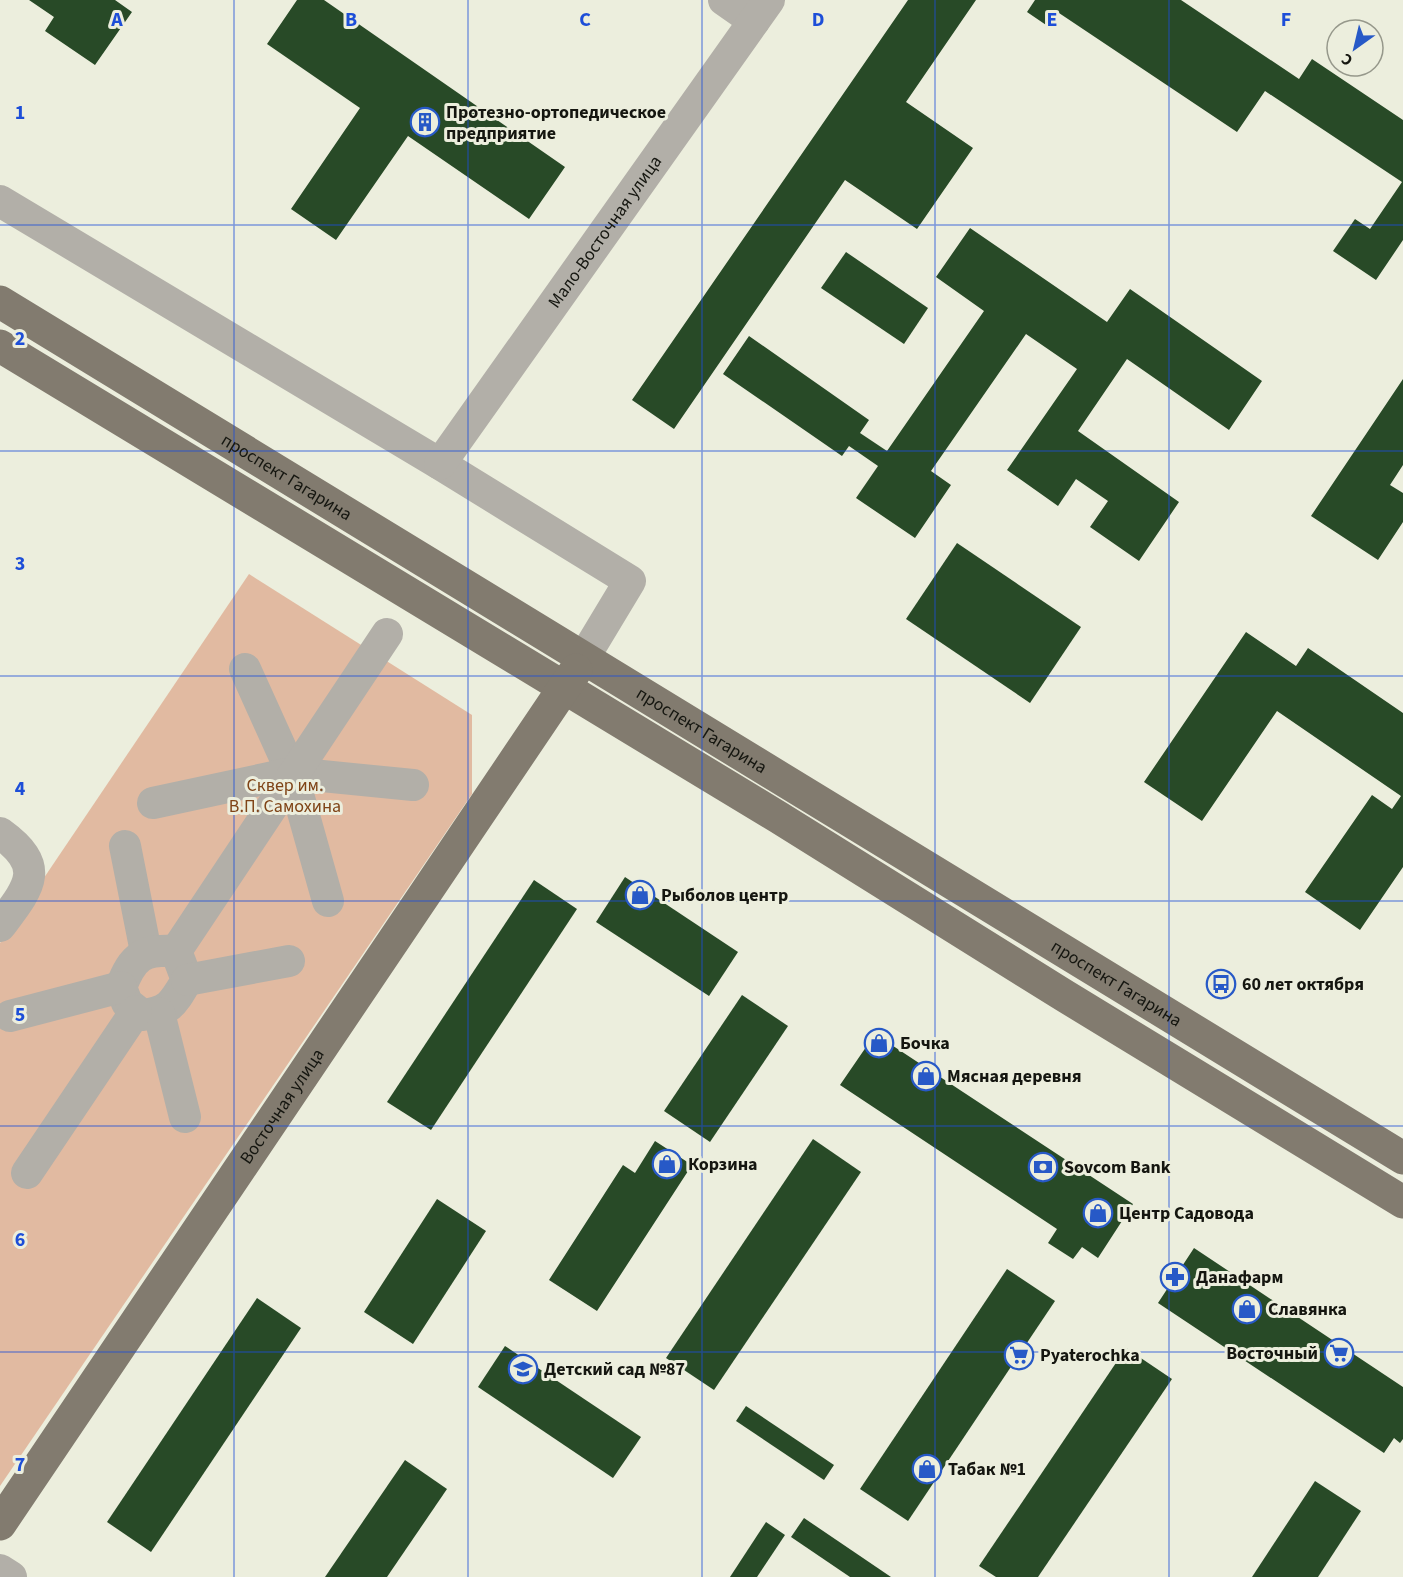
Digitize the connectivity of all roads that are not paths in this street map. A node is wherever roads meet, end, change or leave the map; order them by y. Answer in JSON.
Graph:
{"nodes":[{"id":1,"x":724,"y":0,"type":"edge"},
{"id":2,"x":762,"y":11,"type":"edge"},
{"id":3,"x":0,"y":201,"type":"edge"},
{"id":4,"x":0,"y":302,"type":"edge"},
{"id":5,"x":0,"y":346,"type":"edge"},
{"id":6,"x":440,"y":464,"type":"junction"},
{"id":7,"x":387,"y":634,"type":"dead end"},
{"id":8,"x":583,"y":658,"type":"junction"},
{"id":9,"x":245,"y":669,"type":"dead end"},
{"id":10,"x":565,"y":689,"type":"junction"},
{"id":11,"x":292,"y":773,"type":"junction"},
{"id":12,"x":413,"y":785,"type":"dead end"},
{"id":13,"x":153,"y":803,"type":"dead end"},
{"id":14,"x":0,"y":833,"type":"edge"},
{"id":15,"x":125,"y":846,"type":"dead end"},
{"id":16,"x":328,"y":901,"type":"dead end"},
{"id":17,"x":0,"y":926,"type":"edge"},
{"id":18,"x":170,"y":961,"type":"junction"},
{"id":19,"x":290,"y":961,"type":"dead end"},
{"id":20,"x":139,"y":1003,"type":"junction"},
{"id":21,"x":10,"y":1016,"type":"dead end"},
{"id":22,"x":185,"y":1117,"type":"dead end"},
{"id":23,"x":1403,"y":1158,"type":"edge"},
{"id":24,"x":27,"y":1173,"type":"dead end"},
{"id":25,"x":1403,"y":1202,"type":"edge"},
{"id":26,"x":0,"y":1524,"type":"edge"},
{"id":27,"x":0,"y":1570,"type":"edge"},
{"id":28,"x":11,"y":1577,"type":"edge"}],
"edges":[{"from":1,"to":2,"type":"street"},
{"from":2,"to":6,"type":"street","name":"Мало-Восточная улица"},
{"from":3,"to":6,"type":"street"},
{"from":4,"to":8,"type":"main road","name":"проспект Гагарина"},
{"from":5,"to":10,"type":"main road","name":"проспект Гагарина"},
{"from":6,"to":8,"type":"street"},
{"from":7,"to":11,"type":"street"},
{"from":8,"to":10,"type":"main road","name":"Восточная улица"},
{"from":8,"to":23,"type":"main road","name":"проспект Гагарина"},
{"from":9,"to":11,"type":"street"},
{"from":10,"to":25,"type":"main road","name":"проспект Гагарина"},
{"from":10,"to":26,"type":"main road","name":"Восточная улица"},
{"from":11,"to":12,"type":"street"},
{"from":11,"to":13,"type":"street"},
{"from":11,"to":16,"type":"street"},
{"from":11,"to":18,"type":"street"},
{"from":14,"to":17,"type":"street"},
{"from":15,"to":18,"type":"street"},
{"from":18,"to":19,"type":"street"},
{"from":18,"to":20,"type":"street"},
{"from":18,"to":20,"type":"street"},
{"from":20,"to":21,"type":"street"},
{"from":20,"to":22,"type":"street"},
{"from":20,"to":24,"type":"street"},
{"from":27,"to":28,"type":"street"}]}
